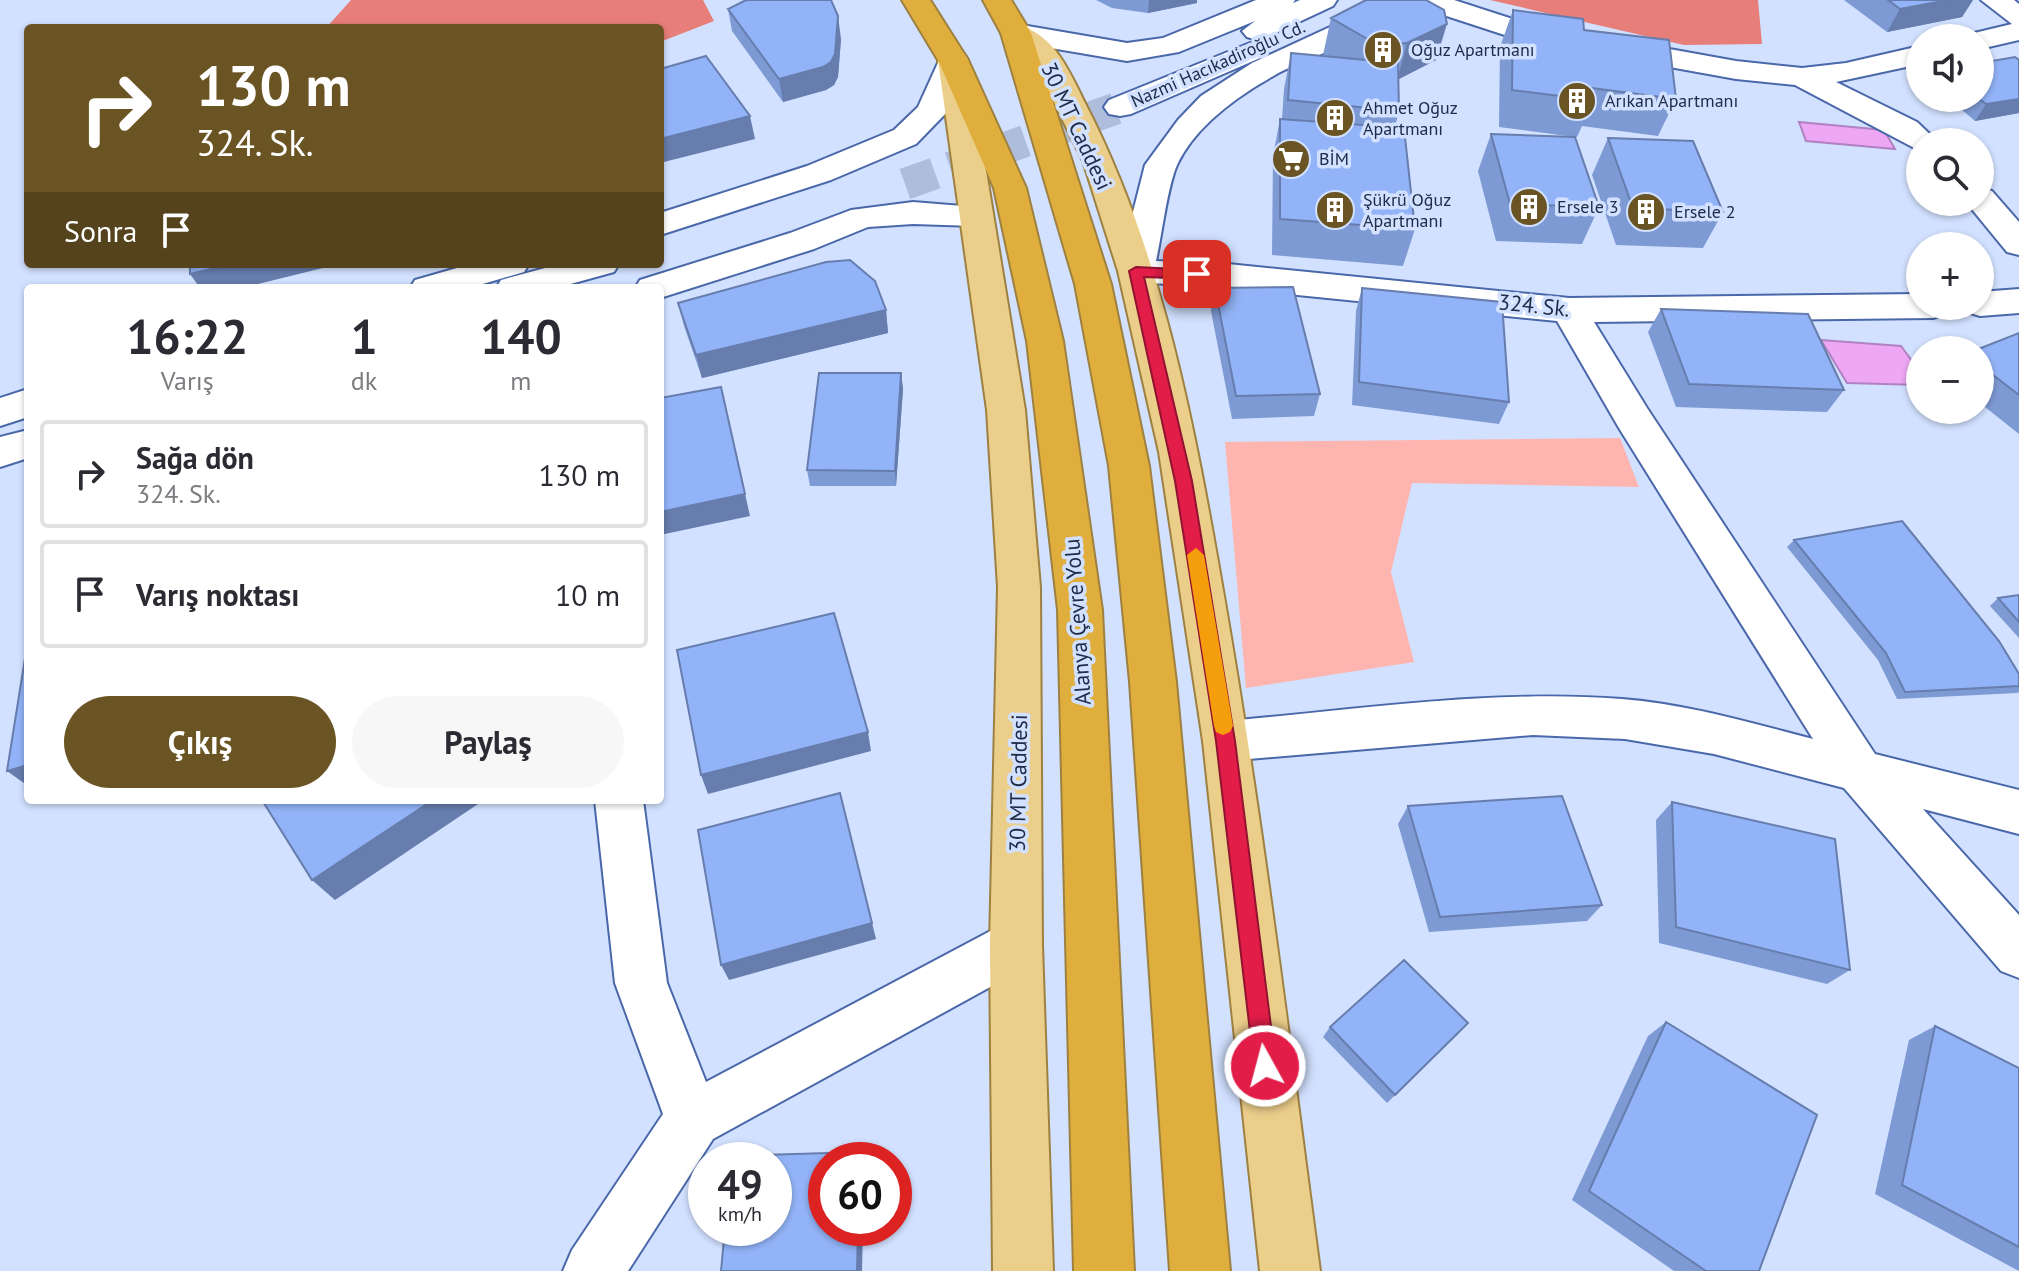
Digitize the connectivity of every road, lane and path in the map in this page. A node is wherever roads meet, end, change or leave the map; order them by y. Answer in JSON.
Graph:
{"nodes":[{"id":1,"x":916,"y":0,"type":"edge"},
{"id":2,"x":1281,"y":0,"type":"edge"},
{"id":3,"x":1323,"y":0,"type":"edge"},
{"id":4,"x":1360,"y":0,"type":"edge"},
{"id":5,"x":1383,"y":0,"type":"edge"},
{"id":6,"x":1426,"y":0,"type":"edge"},
{"id":7,"x":1995,"y":0,"type":"edge"},
{"id":8,"x":1007,"y":16,"type":"edge"},
{"id":9,"x":2019,"y":17,"type":"edge"},
{"id":10,"x":2019,"y":31,"type":"edge"},
{"id":11,"x":1994,"y":37,"type":"edge"},
{"id":12,"x":1906,"y":58,"type":"edge"},
{"id":13,"x":953,"y":60,"type":"junction"},
{"id":14,"x":1802,"y":77,"type":"junction"},
{"id":15,"x":1906,"y":129,"type":"edge"},
{"id":16,"x":993,"y":201,"type":"junction"},
{"id":17,"x":1994,"y":215,"type":"edge"},
{"id":18,"x":664,"y":223,"type":"edge"},
{"id":19,"x":2019,"y":244,"type":"edge"},
{"id":20,"x":664,"y":247,"type":"edge"},
{"id":21,"x":664,"y":263,"type":"edge"},
{"id":22,"x":498,"y":268,"type":"edge"},
{"id":23,"x":587,"y":268,"type":"edge"},
{"id":24,"x":646,"y":268,"type":"edge"},
{"id":25,"x":1136,"y":271,"type":"junction"},
{"id":26,"x":442,"y":284,"type":"edge"},
{"id":27,"x":529,"y":284,"type":"edge"},
{"id":28,"x":590,"y":284,"type":"edge"},
{"id":29,"x":664,"y":285,"type":"edge"},
{"id":30,"x":2019,"y":301,"type":"edge"},
{"id":31,"x":1994,"y":303,"type":"edge"},
{"id":32,"x":1906,"y":306,"type":"edge"},
{"id":33,"x":1569,"y":310,"type":"junction"},
{"id":34,"x":24,"y":404,"type":"edge"},
{"id":35,"x":0,"y":412,"type":"edge"},
{"id":36,"x":24,"y":418,"type":"edge"},
{"id":37,"x":0,"y":423,"type":"edge"},
{"id":38,"x":24,"y":445,"type":"edge"},
{"id":39,"x":0,"y":452,"type":"edge"},
{"id":40,"x":24,"y":459,"type":"edge"},
{"id":41,"x":0,"y":463,"type":"edge"},
{"id":42,"x":1226,"y":741,"type":"junction"},
{"id":43,"x":1860,"y":772,"type":"junction"},
{"id":44,"x":619,"y":804,"type":"edge"},
{"id":45,"x":2019,"y":812,"type":"edge"},
{"id":46,"x":1016,"y":945,"type":"junction"},
{"id":47,"x":2019,"y":953,"type":"edge"},
{"id":48,"x":693,"y":1119,"type":"junction"},
{"id":49,"x":593,"y":1271,"type":"edge"},
{"id":50,"x":1023,"y":1271,"type":"edge"},
{"id":51,"x":1104,"y":1271,"type":"edge"},
{"id":52,"x":1200,"y":1271,"type":"edge"},
{"id":53,"x":1290,"y":1271,"type":"edge"}],
"edges":[{"from":1,"to":13,"type":"highway"},
{"from":2,"to":8,"type":"street","name":"Nazmi Hacıkadiroğlu Cd."},
{"from":3,"to":4,"type":"street","name":"Nazmi Hacıkadiroğlu Cd."},
{"from":5,"to":25,"type":"street"},
{"from":6,"to":14,"type":"street"},
{"from":7,"to":9,"type":"street"},
{"from":8,"to":25,"type":"main road","name":"30 MT Caddesi"},
{"from":8,"to":52,"type":"highway"},
{"from":10,"to":11,"type":"street"},
{"from":12,"to":14,"type":"street"},
{"from":13,"to":16,"type":"main road","name":"30 MT Caddesi"},
{"from":13,"to":18,"type":"street"},
{"from":14,"to":15,"type":"street"},
{"from":16,"to":29,"type":"street"},
{"from":16,"to":46,"type":"main road","name":"30 MT Caddesi"},
{"from":16,"to":51,"type":"highway","name":"Alanya Çevre Yolu"},
{"from":17,"to":19,"type":"street"},
{"from":20,"to":21,"type":"street"},
{"from":22,"to":26,"type":"street"},
{"from":23,"to":27,"type":"street"},
{"from":24,"to":28,"type":"street"},
{"from":25,"to":33,"type":"street","name":"324. Sk."},
{"from":25,"to":42,"type":"main road","name":"30 MT Caddesi"},
{"from":30,"to":31,"type":"street"},
{"from":32,"to":33,"type":"street","name":"324. Sk."},
{"from":33,"to":43,"type":"street"},
{"from":34,"to":35,"type":"street"},
{"from":36,"to":37,"type":"street"},
{"from":38,"to":39,"type":"street"},
{"from":40,"to":41,"type":"street"},
{"from":42,"to":43,"type":"street"},
{"from":42,"to":53,"type":"main road","name":"30 MT Caddesi"},
{"from":43,"to":45,"type":"street"},
{"from":43,"to":47,"type":"street"},
{"from":44,"to":48,"type":"street"},
{"from":46,"to":48,"type":"street"},
{"from":46,"to":50,"type":"main road","name":"30 MT Caddesi"},
{"from":48,"to":49,"type":"street"}]}
